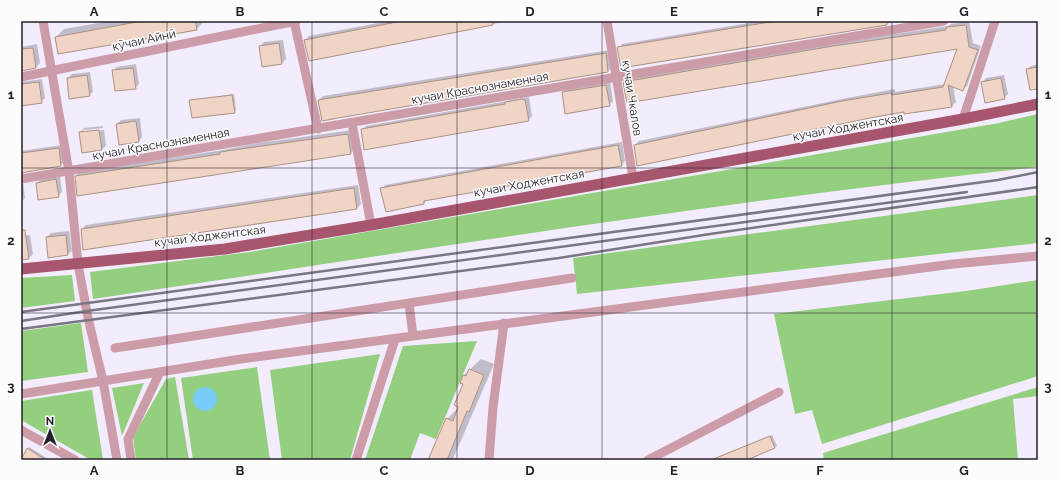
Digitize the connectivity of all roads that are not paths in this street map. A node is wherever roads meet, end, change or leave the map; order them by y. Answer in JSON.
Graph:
{"nodes":[{"id":1,"x":43,"y":21,"type":"edge"},
{"id":2,"x":295,"y":21,"type":"edge"},
{"id":3,"x":607,"y":21,"type":"edge"},
{"id":4,"x":944,"y":21,"type":"edge"},
{"id":5,"x":995,"y":21,"type":"edge"},
{"id":6,"x":52,"y":72,"type":"junction"},
{"id":7,"x":616,"y":76,"type":"junction"},
{"id":8,"x":21,"y":77,"type":"edge"},
{"id":9,"x":1038,"y":104,"type":"edge"},
{"id":10,"x":963,"y":119,"type":"junction"},
{"id":11,"x":352,"y":123,"type":"junction"},
{"id":12,"x":318,"y":129,"type":"junction"},
{"id":13,"x":69,"y":172,"type":"junction"},
{"id":14,"x":633,"y":178,"type":"junction"},
{"id":15,"x":21,"y":179,"type":"edge"},
{"id":16,"x":371,"y":225,"type":"junction"},
{"id":17,"x":1038,"y":256,"type":"edge"},
{"id":18,"x":78,"y":264,"type":"junction"},
{"id":19,"x":21,"y":269,"type":"edge"},
{"id":20,"x":572,"y":278,"type":"dead end"},
{"id":21,"x":409,"y":304,"type":"junction"},
{"id":22,"x":504,"y":323,"type":"junction"},
{"id":23,"x":414,"y":335,"type":"junction"},
{"id":24,"x":395,"y":338,"type":"junction"},
{"id":25,"x":115,"y":348,"type":"dead end"},
{"id":26,"x":160,"y":372,"type":"junction"},
{"id":27,"x":103,"y":381,"type":"junction"},
{"id":28,"x":779,"y":392,"type":"dead end"},
{"id":29,"x":21,"y":394,"type":"edge"},
{"id":30,"x":21,"y":430,"type":"edge"},
{"id":31,"x":75,"y":460,"type":"edge"},
{"id":32,"x":117,"y":460,"type":"edge"},
{"id":33,"x":131,"y":460,"type":"edge"},
{"id":34,"x":356,"y":460,"type":"edge"},
{"id":35,"x":489,"y":460,"type":"edge"},
{"id":36,"x":648,"y":460,"type":"edge"}],
"edges":[{"from":1,"to":6,"type":"street"},
{"from":2,"to":6,"type":"street","name":"кӯчаи Айнӣ"},
{"from":2,"to":12,"type":"street"},
{"from":3,"to":7,"type":"street","name":"кучаи Чкалов"},
{"from":4,"to":7,"type":"street","name":"кучаи Краснознаменная"},
{"from":5,"to":10,"type":"street"},
{"from":6,"to":8,"type":"street","name":"кӯчаи Айнӣ"},
{"from":6,"to":13,"type":"street"},
{"from":7,"to":11,"type":"street","name":"кучаи Краснознаменная"},
{"from":7,"to":14,"type":"street","name":"кучаи Чкалов"},
{"from":9,"to":10,"type":"main road","name":"кучаи Ходжентская"},
{"from":10,"to":14,"type":"main road","name":"кучаи Ходжентская"},
{"from":11,"to":12,"type":"street","name":"кучаи Краснознаменная"},
{"from":11,"to":16,"type":"street"},
{"from":12,"to":13,"type":"street","name":"кучаи Краснознаменная"},
{"from":13,"to":15,"type":"street","name":"кучаи Краснознаменная"},
{"from":13,"to":18,"type":"street"},
{"from":14,"to":16,"type":"main road","name":"кучаи Ходжентская"},
{"from":16,"to":18,"type":"main road","name":"кучаи Ходжентская"},
{"from":17,"to":22,"type":"street"},
{"from":18,"to":19,"type":"main road","name":"кучаи Ходжентская"},
{"from":18,"to":27,"type":"street"},
{"from":20,"to":21,"type":"street"},
{"from":21,"to":23,"type":"street"},
{"from":21,"to":25,"type":"street"},
{"from":22,"to":23,"type":"street"},
{"from":22,"to":35,"type":"street"},
{"from":23,"to":24,"type":"street"},
{"from":24,"to":26,"type":"street"},
{"from":24,"to":34,"type":"street"},
{"from":26,"to":27,"type":"street"},
{"from":26,"to":33,"type":"street"},
{"from":27,"to":29,"type":"street"},
{"from":27,"to":32,"type":"street"},
{"from":28,"to":36,"type":"street"},
{"from":30,"to":31,"type":"street"}]}
